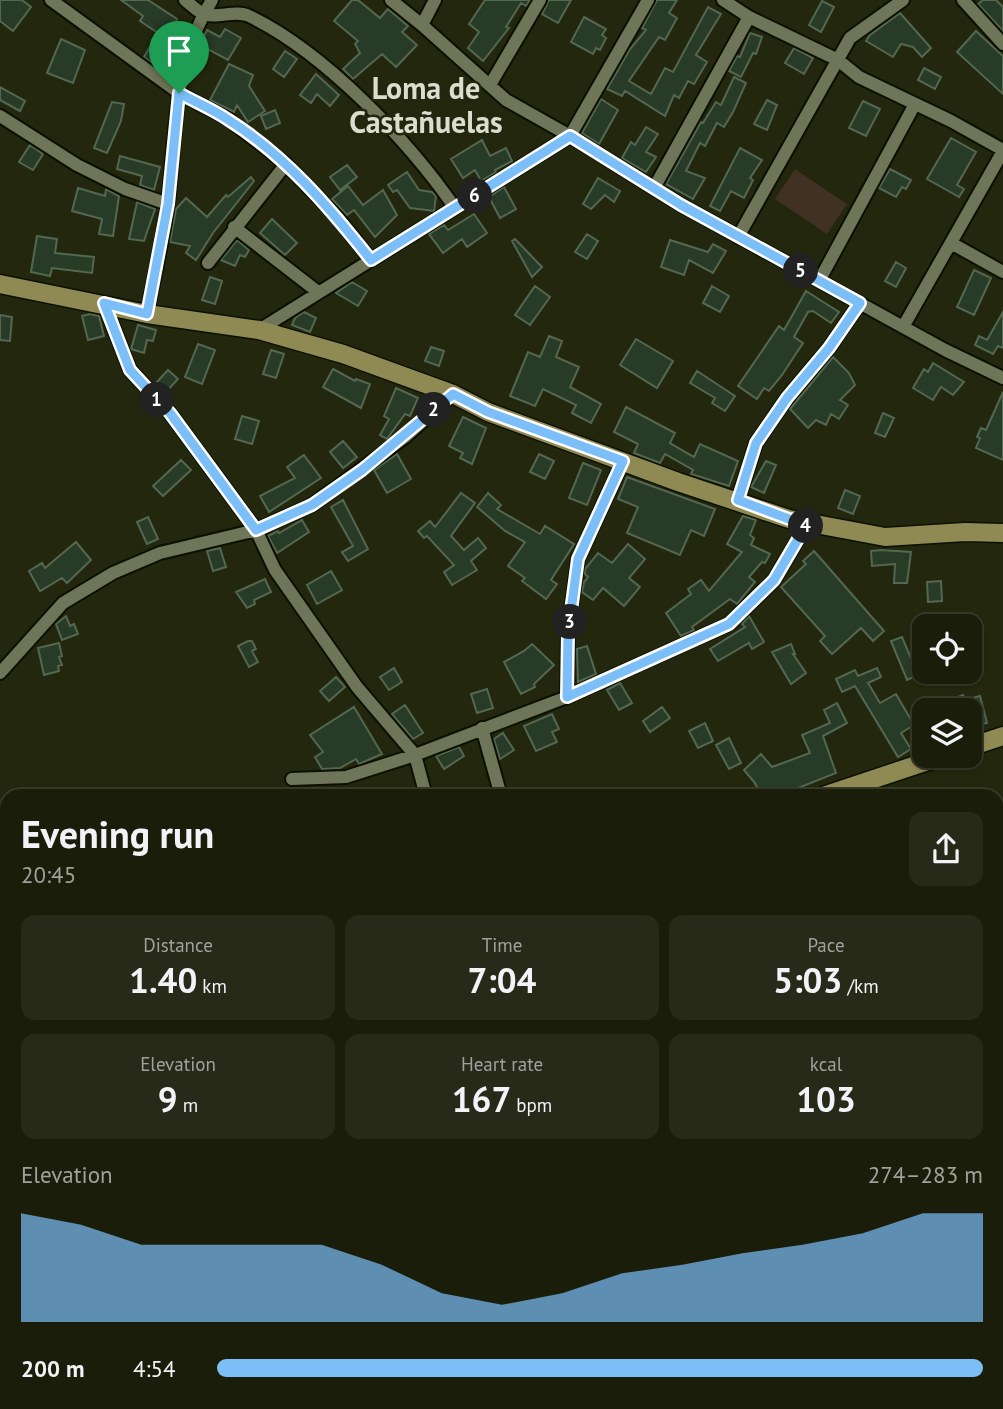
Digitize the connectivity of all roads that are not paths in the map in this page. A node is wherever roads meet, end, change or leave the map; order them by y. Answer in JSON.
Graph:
{"nodes":[{"id":1,"x":51,"y":0,"type":"edge"},
{"id":2,"x":184,"y":0,"type":"edge"},
{"id":3,"x":212,"y":0,"type":"edge"},
{"id":4,"x":391,"y":0,"type":"edge"},
{"id":5,"x":435,"y":0,"type":"edge"},
{"id":6,"x":540,"y":0,"type":"edge"},
{"id":7,"x":648,"y":0,"type":"edge"},
{"id":8,"x":723,"y":0,"type":"edge"},
{"id":9,"x":963,"y":0,"type":"edge"},
{"id":10,"x":901,"y":1,"type":"edge"},
{"id":11,"x":203,"y":14,"type":"junction"},
{"id":12,"x":749,"y":17,"type":"junction"},
{"id":13,"x":422,"y":24,"type":"junction"},
{"id":14,"x":1003,"y":44,"type":"edge"},
{"id":15,"x":838,"y":60,"type":"junction"},
{"id":16,"x":490,"y":85,"type":"junction"},
{"id":17,"x":179,"y":93,"type":"junction"},
{"id":18,"x":915,"y":104,"type":"junction"},
{"id":19,"x":0,"y":116,"type":"edge"},
{"id":20,"x":570,"y":136,"type":"junction"},
{"id":21,"x":1003,"y":150,"type":"edge"},
{"id":22,"x":286,"y":164,"type":"junction"},
{"id":23,"x":654,"y":188,"type":"junction"},
{"id":24,"x":168,"y":204,"type":"junction"},
{"id":25,"x":455,"y":208,"type":"junction"},
{"id":26,"x":234,"y":227,"type":"junction"},
{"id":27,"x":738,"y":237,"type":"junction"},
{"id":28,"x":951,"y":243,"type":"junction"},
{"id":29,"x":371,"y":260,"type":"junction"},
{"id":30,"x":208,"y":263,"type":"dead end"},
{"id":31,"x":1003,"y":272,"type":"edge"},
{"id":32,"x":820,"y":281,"type":"junction"},
{"id":33,"x":0,"y":284,"type":"edge"},
{"id":34,"x":318,"y":292,"type":"junction"},
{"id":35,"x":104,"y":303,"type":"junction"},
{"id":36,"x":860,"y":303,"type":"junction"},
{"id":37,"x":147,"y":314,"type":"junction"},
{"id":38,"x":903,"y":327,"type":"junction"},
{"id":39,"x":259,"y":330,"type":"junction"},
{"id":40,"x":1003,"y":378,"type":"edge"},
{"id":41,"x":453,"y":394,"type":"junction"},
{"id":42,"x":623,"y":461,"type":"junction"},
{"id":43,"x":738,"y":500,"type":"junction"},
{"id":44,"x":808,"y":522,"type":"junction"},
{"id":45,"x":256,"y":530,"type":"junction"},
{"id":46,"x":1003,"y":533,"type":"edge"},
{"id":47,"x":0,"y":673,"type":"edge"},
{"id":48,"x":567,"y":697,"type":"junction"},
{"id":49,"x":482,"y":728,"type":"junction"},
{"id":50,"x":1003,"y":736,"type":"edge"},
{"id":51,"x":982,"y":743,"type":"edge"},
{"id":52,"x":415,"y":755,"type":"junction"},
{"id":53,"x":912,"y":766,"type":"edge"},
{"id":54,"x":292,"y":779,"type":"dead end"},
{"id":55,"x":424,"y":789,"type":"edge"},
{"id":56,"x":499,"y":789,"type":"edge"},
{"id":57,"x":844,"y":789,"type":"edge"}],
"edges":[{"from":1,"to":17,"type":"street"},
{"from":2,"to":11,"type":"street"},
{"from":3,"to":11,"type":"street"},
{"from":4,"to":13,"type":"street"},
{"from":5,"to":13,"type":"street"},
{"from":6,"to":16,"type":"street"},
{"from":7,"to":20,"type":"street"},
{"from":8,"to":12,"type":"street"},
{"from":9,"to":14,"type":"street"},
{"from":10,"to":15,"type":"street"},
{"from":11,"to":17,"type":"street"},
{"from":11,"to":25,"type":"street"},
{"from":12,"to":15,"type":"street"},
{"from":12,"to":23,"type":"street"},
{"from":13,"to":16,"type":"street"},
{"from":15,"to":18,"type":"street"},
{"from":15,"to":27,"type":"street"},
{"from":16,"to":20,"type":"street"},
{"from":17,"to":22,"type":"street"},
{"from":17,"to":24,"type":"street"},
{"from":18,"to":21,"type":"street"},
{"from":18,"to":32,"type":"street"},
{"from":19,"to":24,"type":"street"},
{"from":20,"to":23,"type":"street"},
{"from":20,"to":25,"type":"street"},
{"from":21,"to":28,"type":"street"},
{"from":22,"to":26,"type":"street"},
{"from":22,"to":29,"type":"street"},
{"from":23,"to":27,"type":"street"},
{"from":24,"to":37,"type":"street"},
{"from":25,"to":29,"type":"street"},
{"from":26,"to":30,"type":"street"},
{"from":26,"to":34,"type":"street"},
{"from":27,"to":32,"type":"street"},
{"from":28,"to":31,"type":"street"},
{"from":28,"to":38,"type":"street"},
{"from":29,"to":34,"type":"street"},
{"from":32,"to":36,"type":"street"},
{"from":33,"to":35,"type":"main road"},
{"from":34,"to":39,"type":"street"},
{"from":35,"to":37,"type":"main road"},
{"from":35,"to":45,"type":"street"},
{"from":36,"to":38,"type":"street"},
{"from":36,"to":43,"type":"street"},
{"from":37,"to":39,"type":"main road"},
{"from":38,"to":40,"type":"street"},
{"from":39,"to":41,"type":"main road"},
{"from":41,"to":42,"type":"main road"},
{"from":41,"to":45,"type":"street"},
{"from":42,"to":43,"type":"main road"},
{"from":42,"to":48,"type":"street"},
{"from":43,"to":44,"type":"main road"},
{"from":44,"to":46,"type":"main road"},
{"from":44,"to":48,"type":"street"},
{"from":45,"to":47,"type":"street"},
{"from":45,"to":52,"type":"street"},
{"from":48,"to":49,"type":"street"},
{"from":49,"to":52,"type":"street"},
{"from":49,"to":56,"type":"street"},
{"from":50,"to":51,"type":"main road"},
{"from":52,"to":54,"type":"street"},
{"from":52,"to":55,"type":"street"},
{"from":53,"to":57,"type":"main road"}]}
